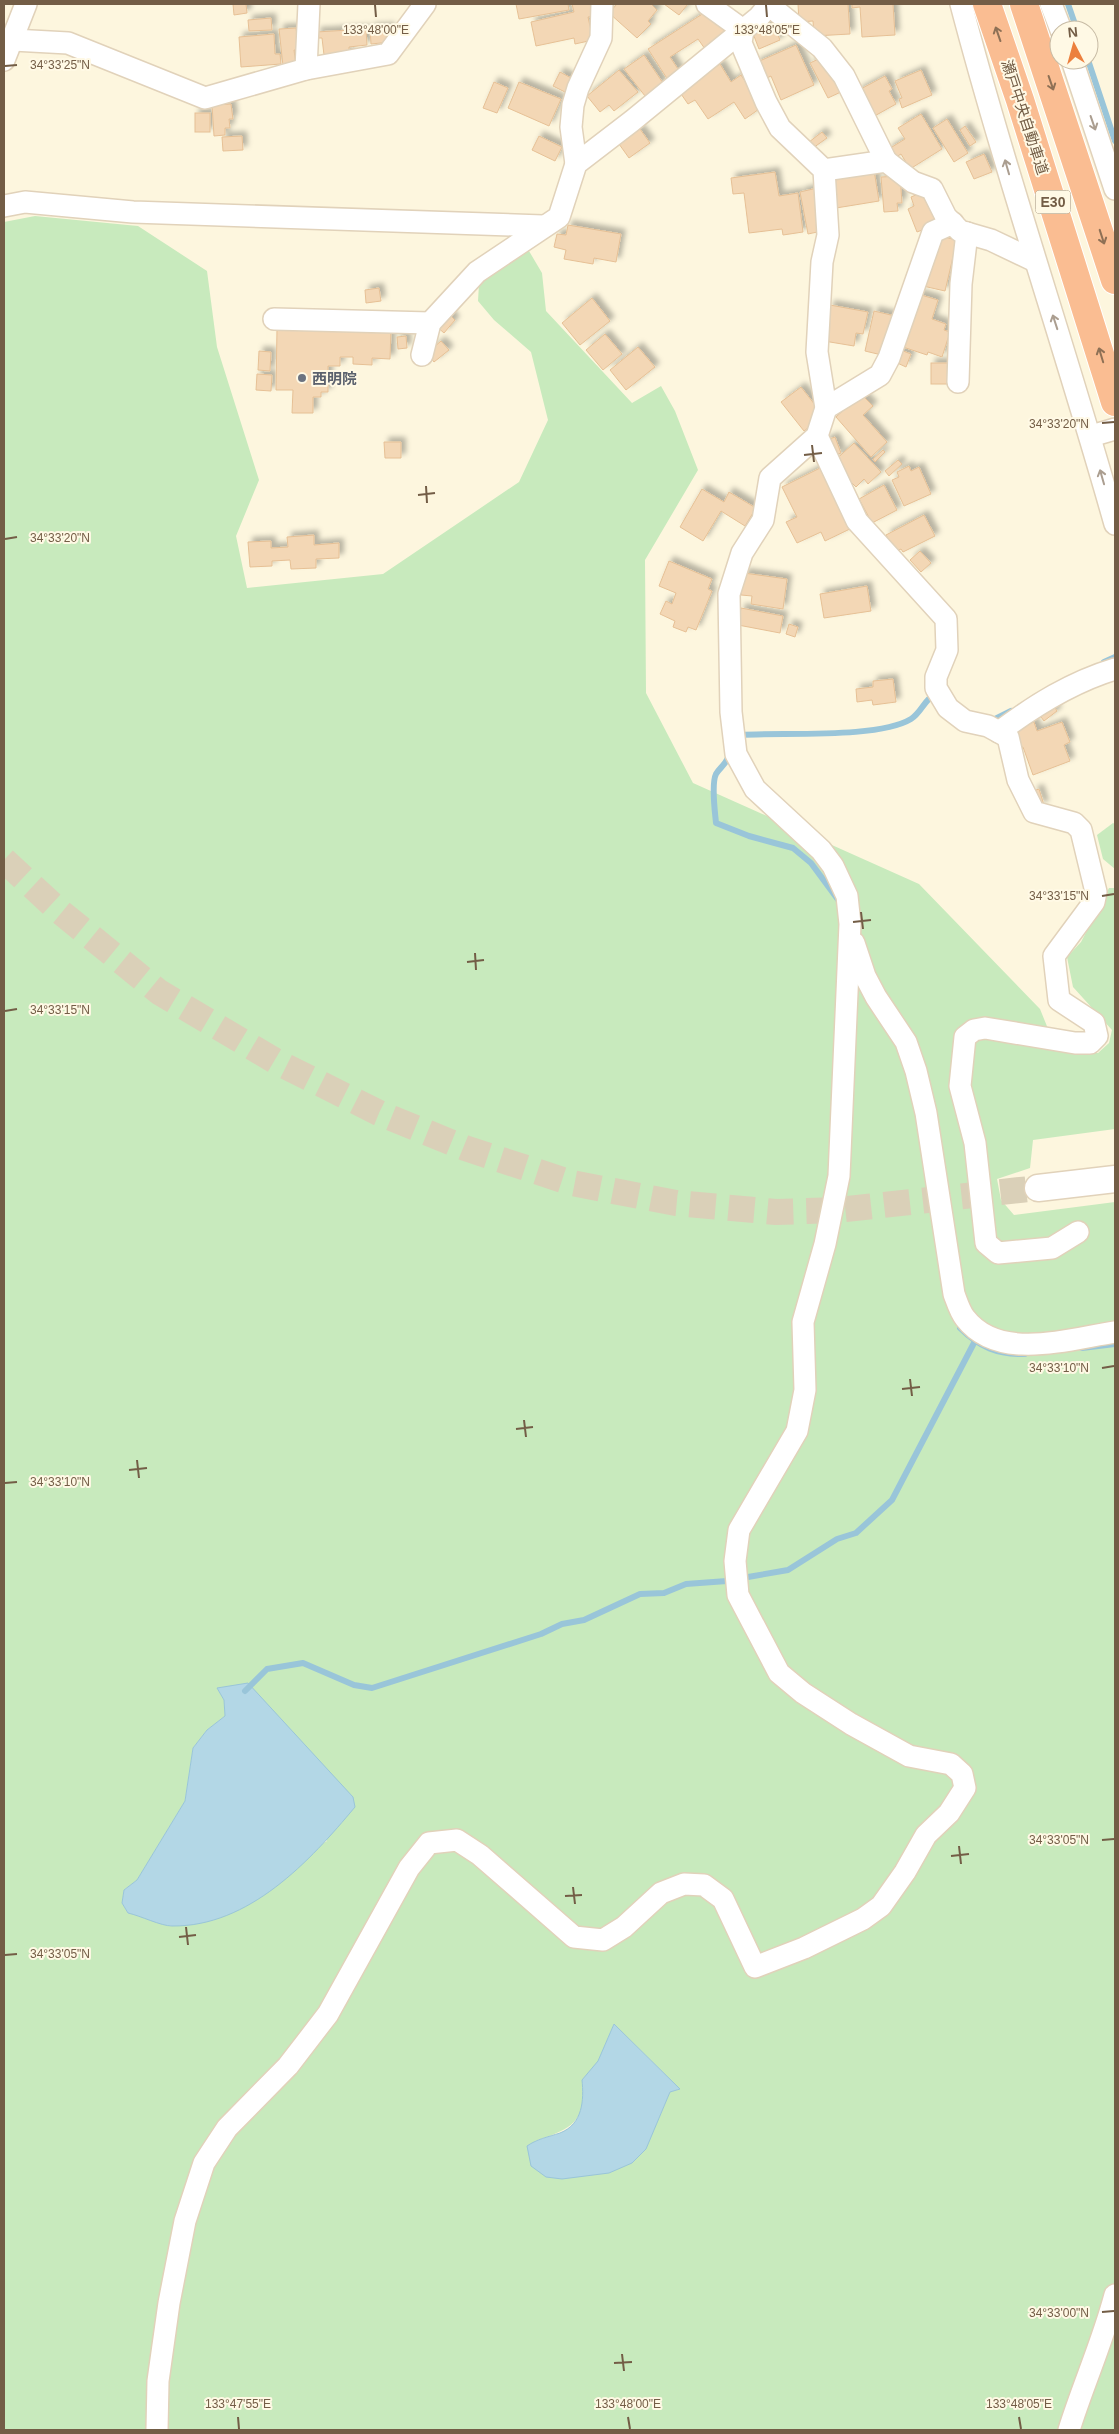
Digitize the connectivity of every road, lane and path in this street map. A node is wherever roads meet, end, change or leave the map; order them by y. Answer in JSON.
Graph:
{"nodes":[{"id":1,"x":26,"y":4,"type":"edge"},
{"id":2,"x":309,"y":4,"type":"edge"},
{"id":3,"x":425,"y":4,"type":"edge"},
{"id":4,"x":602,"y":4,"type":"edge"},
{"id":5,"x":707,"y":4,"type":"edge"},
{"id":6,"x":961,"y":4,"type":"edge"},
{"id":7,"x":987,"y":4,"type":"edge"},
{"id":8,"x":1024,"y":4,"type":"edge"},
{"id":9,"x":1051,"y":4,"type":"edge"},
{"id":10,"x":770,"y":5,"type":"edge"},
{"id":11,"x":1057,"y":20,"type":"edge"},
{"id":12,"x":743,"y":30,"type":"junction"},
{"id":13,"x":13,"y":40,"type":"junction"},
{"id":14,"x":4,"y":60,"type":"edge"},
{"id":15,"x":306,"y":69,"type":"junction"},
{"id":16,"x":1075,"y":70,"type":"edge"},
{"id":17,"x":886,"y":160,"type":"junction"},
{"id":18,"x":576,"y":164,"type":"junction"},
{"id":19,"x":824,"y":170,"type":"junction"},
{"id":20,"x":1115,"y":189,"type":"edge"},
{"id":21,"x":4,"y":206,"type":"edge"},
{"id":22,"x":543,"y":226,"type":"junction"},
{"id":23,"x":960,"y":228,"type":"junction"},
{"id":24,"x":1035,"y":261,"type":"junction"},
{"id":25,"x":1115,"y":280,"type":"edge"},
{"id":26,"x":274,"y":319,"type":"dead end"},
{"id":27,"x":430,"y":323,"type":"junction"},
{"id":28,"x":422,"y":354,"type":"dead end"},
{"id":29,"x":958,"y":382,"type":"dead end"},
{"id":30,"x":1115,"y":402,"type":"edge"},
{"id":31,"x":826,"y":408,"type":"junction"},
{"id":32,"x":1115,"y":430,"type":"edge"},
{"id":33,"x":817,"y":436,"type":"junction"},
{"id":34,"x":1091,"y":436,"type":"junction"},
{"id":35,"x":1115,"y":524,"type":"edge"},
{"id":36,"x":1115,"y":669,"type":"edge"},
{"id":37,"x":999,"y":732,"type":"junction"},
{"id":38,"x":850,"y":936,"type":"junction"},
{"id":39,"x":1115,"y":1179,"type":"edge"},
{"id":40,"x":1038,"y":1188,"type":"tunnel mouth"},
{"id":41,"x":1078,"y":1232,"type":"dead end"},
{"id":42,"x":1115,"y":1332,"type":"edge"},
{"id":43,"x":1115,"y":2295,"type":"edge"},
{"id":44,"x":157,"y":2430,"type":"edge"},
{"id":45,"x":1069,"y":2430,"type":"edge"}],
"edges":[{"from":1,"to":13,"type":"street"},
{"from":2,"to":15,"type":"street"},
{"from":3,"to":15,"type":"street"},
{"from":4,"to":18,"type":"street"},
{"from":5,"to":12,"type":"street"},
{"from":24,"to":6,"type":"street","one_way":true},
{"from":30,"to":7,"type":"highway","name":"瀬戸中央自動車道","number":"E30","one_way":true},
{"from":8,"to":25,"type":"highway","number":"E30","one_way":true},
{"from":9,"to":11,"type":"street"},
{"from":10,"to":12,"type":"street"},
{"from":10,"to":17,"type":"street"},
{"from":12,"to":18,"type":"street"},
{"from":12,"to":19,"type":"street"},
{"from":13,"to":14,"type":"street"},
{"from":13,"to":15,"type":"street"},
{"from":16,"to":20,"type":"street","one_way":true},
{"from":17,"to":19,"type":"street"},
{"from":17,"to":23,"type":"street"},
{"from":18,"to":22,"type":"street"},
{"from":19,"to":31,"type":"street"},
{"from":21,"to":22,"type":"street"},
{"from":22,"to":27,"type":"street"},
{"from":23,"to":24,"type":"street"},
{"from":23,"to":29,"type":"street"},
{"from":23,"to":31,"type":"street"},
{"from":34,"to":24,"type":"street","one_way":true},
{"from":26,"to":27,"type":"street"},
{"from":27,"to":28,"type":"street"},
{"from":31,"to":33,"type":"street"},
{"from":32,"to":34,"type":"street"},
{"from":33,"to":37,"type":"street"},
{"from":33,"to":38,"type":"street"},
{"from":35,"to":34,"type":"street","one_way":true},
{"from":36,"to":37,"type":"street"},
{"from":37,"to":41,"type":"street"},
{"from":38,"to":42,"type":"street"},
{"from":38,"to":44,"type":"street"},
{"from":39,"to":40,"type":"street"},
{"from":43,"to":45,"type":"street"}]}
